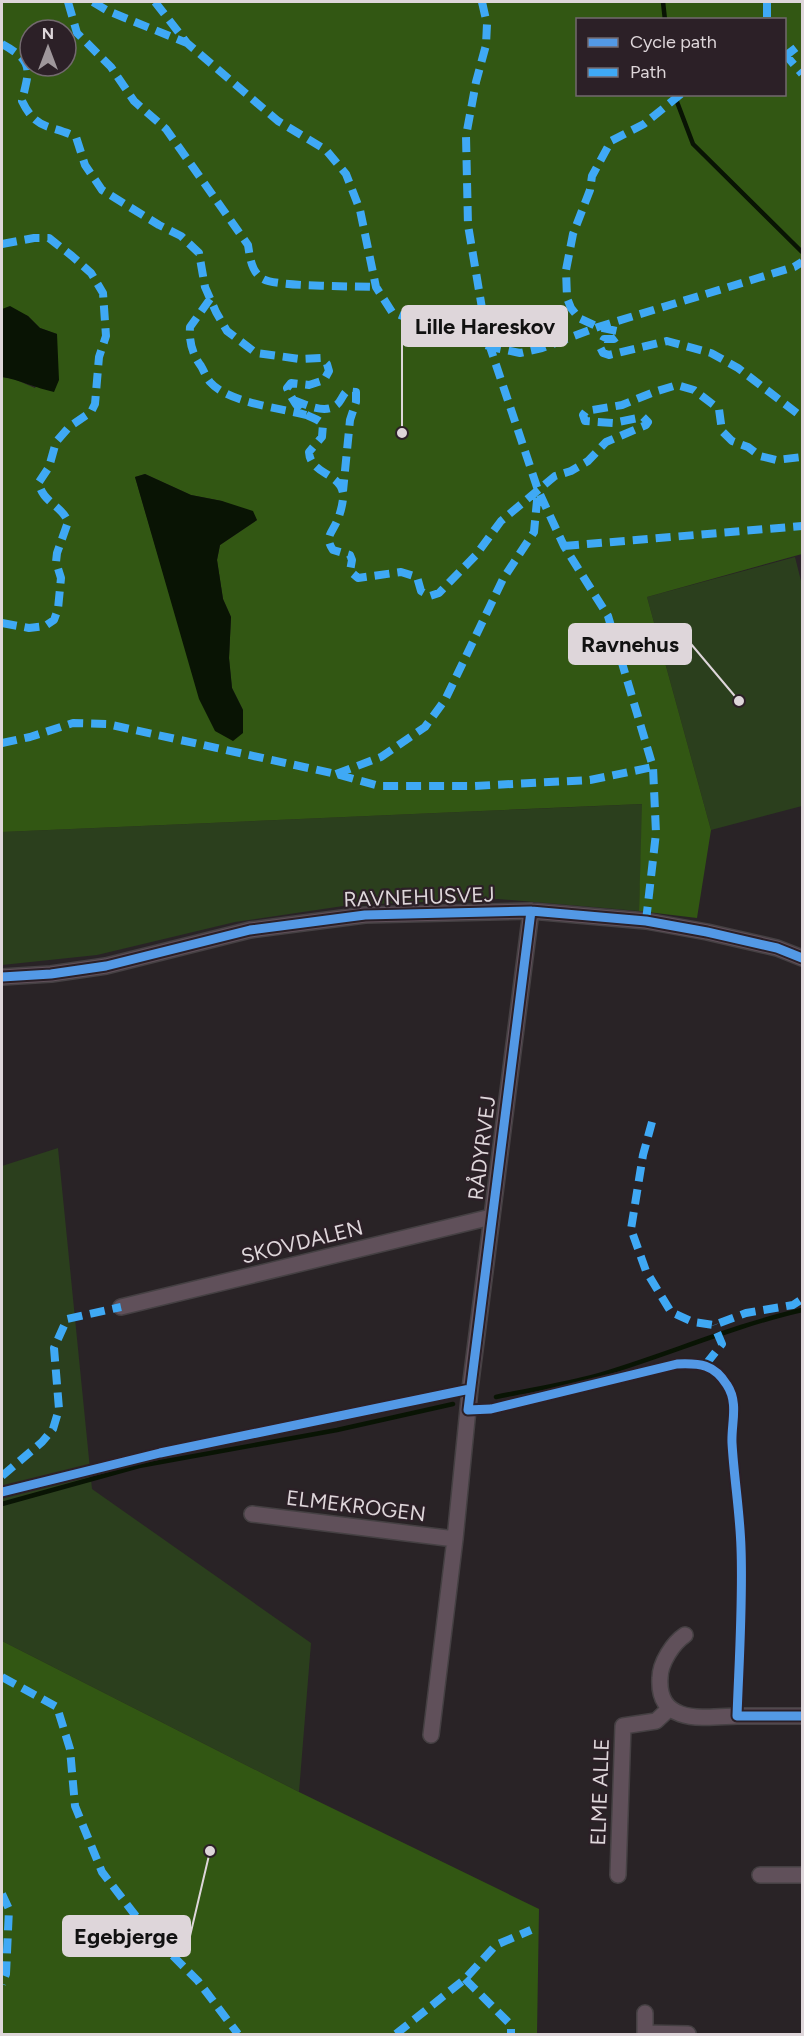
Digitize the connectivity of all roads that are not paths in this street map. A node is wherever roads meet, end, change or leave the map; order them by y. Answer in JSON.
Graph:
{"nodes":[{"id":1,"x":531,"y":911,"type":"junction"},
{"id":2,"x":802,"y":958,"type":"edge"},
{"id":3,"x":2,"y":977,"type":"edge"},
{"id":4,"x":491,"y":1217,"type":"junction"},
{"id":5,"x":122,"y":1307,"type":"dead end"},
{"id":6,"x":470,"y":1389,"type":"joint"},
{"id":7,"x":252,"y":1514,"type":"dead end"},
{"id":8,"x":454,"y":1539,"type":"junction"},
{"id":9,"x":685,"y":1635,"type":"dead end"},
{"id":10,"x":670,"y":1708,"type":"junction"},
{"id":11,"x":802,"y":1716,"type":"edge"},
{"id":12,"x":431,"y":1735,"type":"dead end"},
{"id":13,"x":618,"y":1875,"type":"dead end"},
{"id":14,"x":760,"y":1875,"type":"dead end"},
{"id":15,"x":802,"y":1875,"type":"edge"},
{"id":16,"x":645,"y":2013,"type":"dead end"},
{"id":17,"x":688,"y":2034,"type":"edge"}],
"edges":[{"from":1,"to":2,"type":"street","name":"RAVNEHUSVEJ"},
{"from":1,"to":3,"type":"street","name":"RAVNEHUSVEJ"},
{"from":1,"to":4,"type":"street","name":"RÅDYRVEJ"},
{"from":4,"to":5,"type":"street","name":"SKOVDALEN"},
{"from":4,"to":6,"type":"street","name":"RÅDYRVEJ"},
{"from":6,"to":8,"type":"street","name":"ELMEKROGEN"},
{"from":7,"to":8,"type":"street","name":"ELMEKROGEN"},
{"from":8,"to":12,"type":"street","name":"ELMEKROGEN"},
{"from":9,"to":10,"type":"street"},
{"from":10,"to":11,"type":"street"},
{"from":10,"to":13,"type":"street","name":"ELME ALLE"},
{"from":14,"to":15,"type":"street"},
{"from":16,"to":17,"type":"street"}]}
